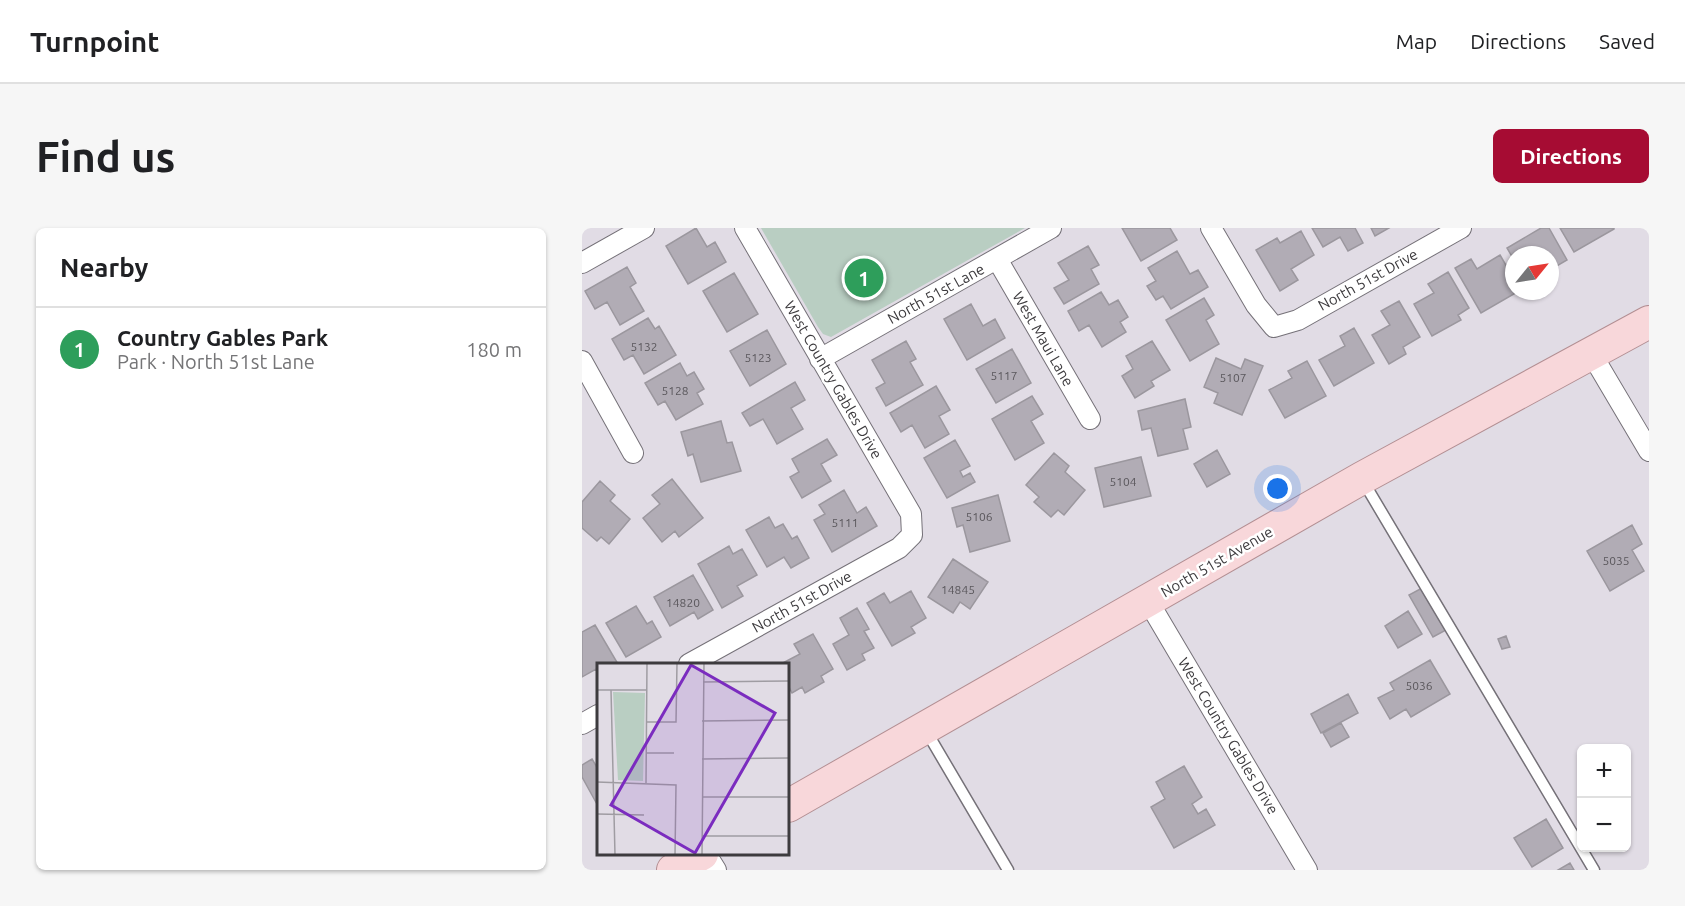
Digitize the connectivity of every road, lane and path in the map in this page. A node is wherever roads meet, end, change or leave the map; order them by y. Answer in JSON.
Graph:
{"nodes":[{"id":1,"x":644,"y":228,"type":"edge"},
{"id":2,"x":745,"y":228,"type":"edge"},
{"id":3,"x":1051,"y":228,"type":"edge"},
{"id":4,"x":1211,"y":228,"type":"edge"},
{"id":5,"x":1461,"y":228,"type":"edge"},
{"id":6,"x":997,"y":259,"type":"junction"},
{"id":7,"x":582,"y":263,"type":"edge"},
{"id":8,"x":1649,"y":322,"type":"edge"},
{"id":9,"x":1591,"y":353,"type":"junction"},
{"id":10,"x":820,"y":359,"type":"junction"},
{"id":11,"x":582,"y":361,"type":"edge"},
{"id":12,"x":1090,"y":419,"type":"dead end"},
{"id":13,"x":1649,"y":451,"type":"edge"},
{"id":14,"x":633,"y":453,"type":"dead end"},
{"id":15,"x":1362,"y":478,"type":"junction"},
{"id":16,"x":912,"y":535,"type":"joint"},
{"id":17,"x":1148,"y":602,"type":"junction"},
{"id":18,"x":691,"y":663,"type":"edge"},
{"id":19,"x":597,"y":716,"type":"edge"},
{"id":20,"x":582,"y":724,"type":"edge"},
{"id":21,"x":925,"y":729,"type":"junction"},
{"id":22,"x":789,"y":805,"type":"edge"},
{"id":23,"x":702,"y":855,"type":"edge"},
{"id":24,"x":705,"y":855,"type":"edge"},
{"id":25,"x":674,"y":870,"type":"edge"},
{"id":26,"x":716,"y":870,"type":"edge"},
{"id":27,"x":1008,"y":870,"type":"edge"},
{"id":28,"x":1307,"y":870,"type":"edge"},
{"id":29,"x":1594,"y":870,"type":"edge"}],
"edges":[{"from":1,"to":7,"type":"street"},
{"from":2,"to":10,"type":"street","name":"West Country Gables Drive"},
{"from":3,"to":6,"type":"street","name":"North 51st Lane"},
{"from":4,"to":5,"type":"street","name":"North 51st Drive"},
{"from":6,"to":10,"type":"street","name":"North 51st Lane"},
{"from":6,"to":12,"type":"street","name":"West Maui Lane"},
{"from":8,"to":9,"type":"main road","name":"North 51st Avenue"},
{"from":9,"to":13,"type":"street"},
{"from":9,"to":15,"type":"main road","name":"North 51st Avenue"},
{"from":10,"to":16,"type":"street","name":"West Country Gables Drive"},
{"from":11,"to":14,"type":"street"},
{"from":15,"to":17,"type":"main road","name":"North 51st Avenue"},
{"from":15,"to":29,"type":"lane"},
{"from":16,"to":18,"type":"street","name":"North 51st Drive"},
{"from":17,"to":21,"type":"main road","name":"North 51st Avenue"},
{"from":17,"to":28,"type":"street","name":"West Country Gables Drive"},
{"from":19,"to":20,"type":"street"},
{"from":21,"to":22,"type":"main road","name":"North 51st Avenue"},
{"from":21,"to":27,"type":"lane"},
{"from":23,"to":25,"type":"main road"},
{"from":24,"to":26,"type":"street"}]}
